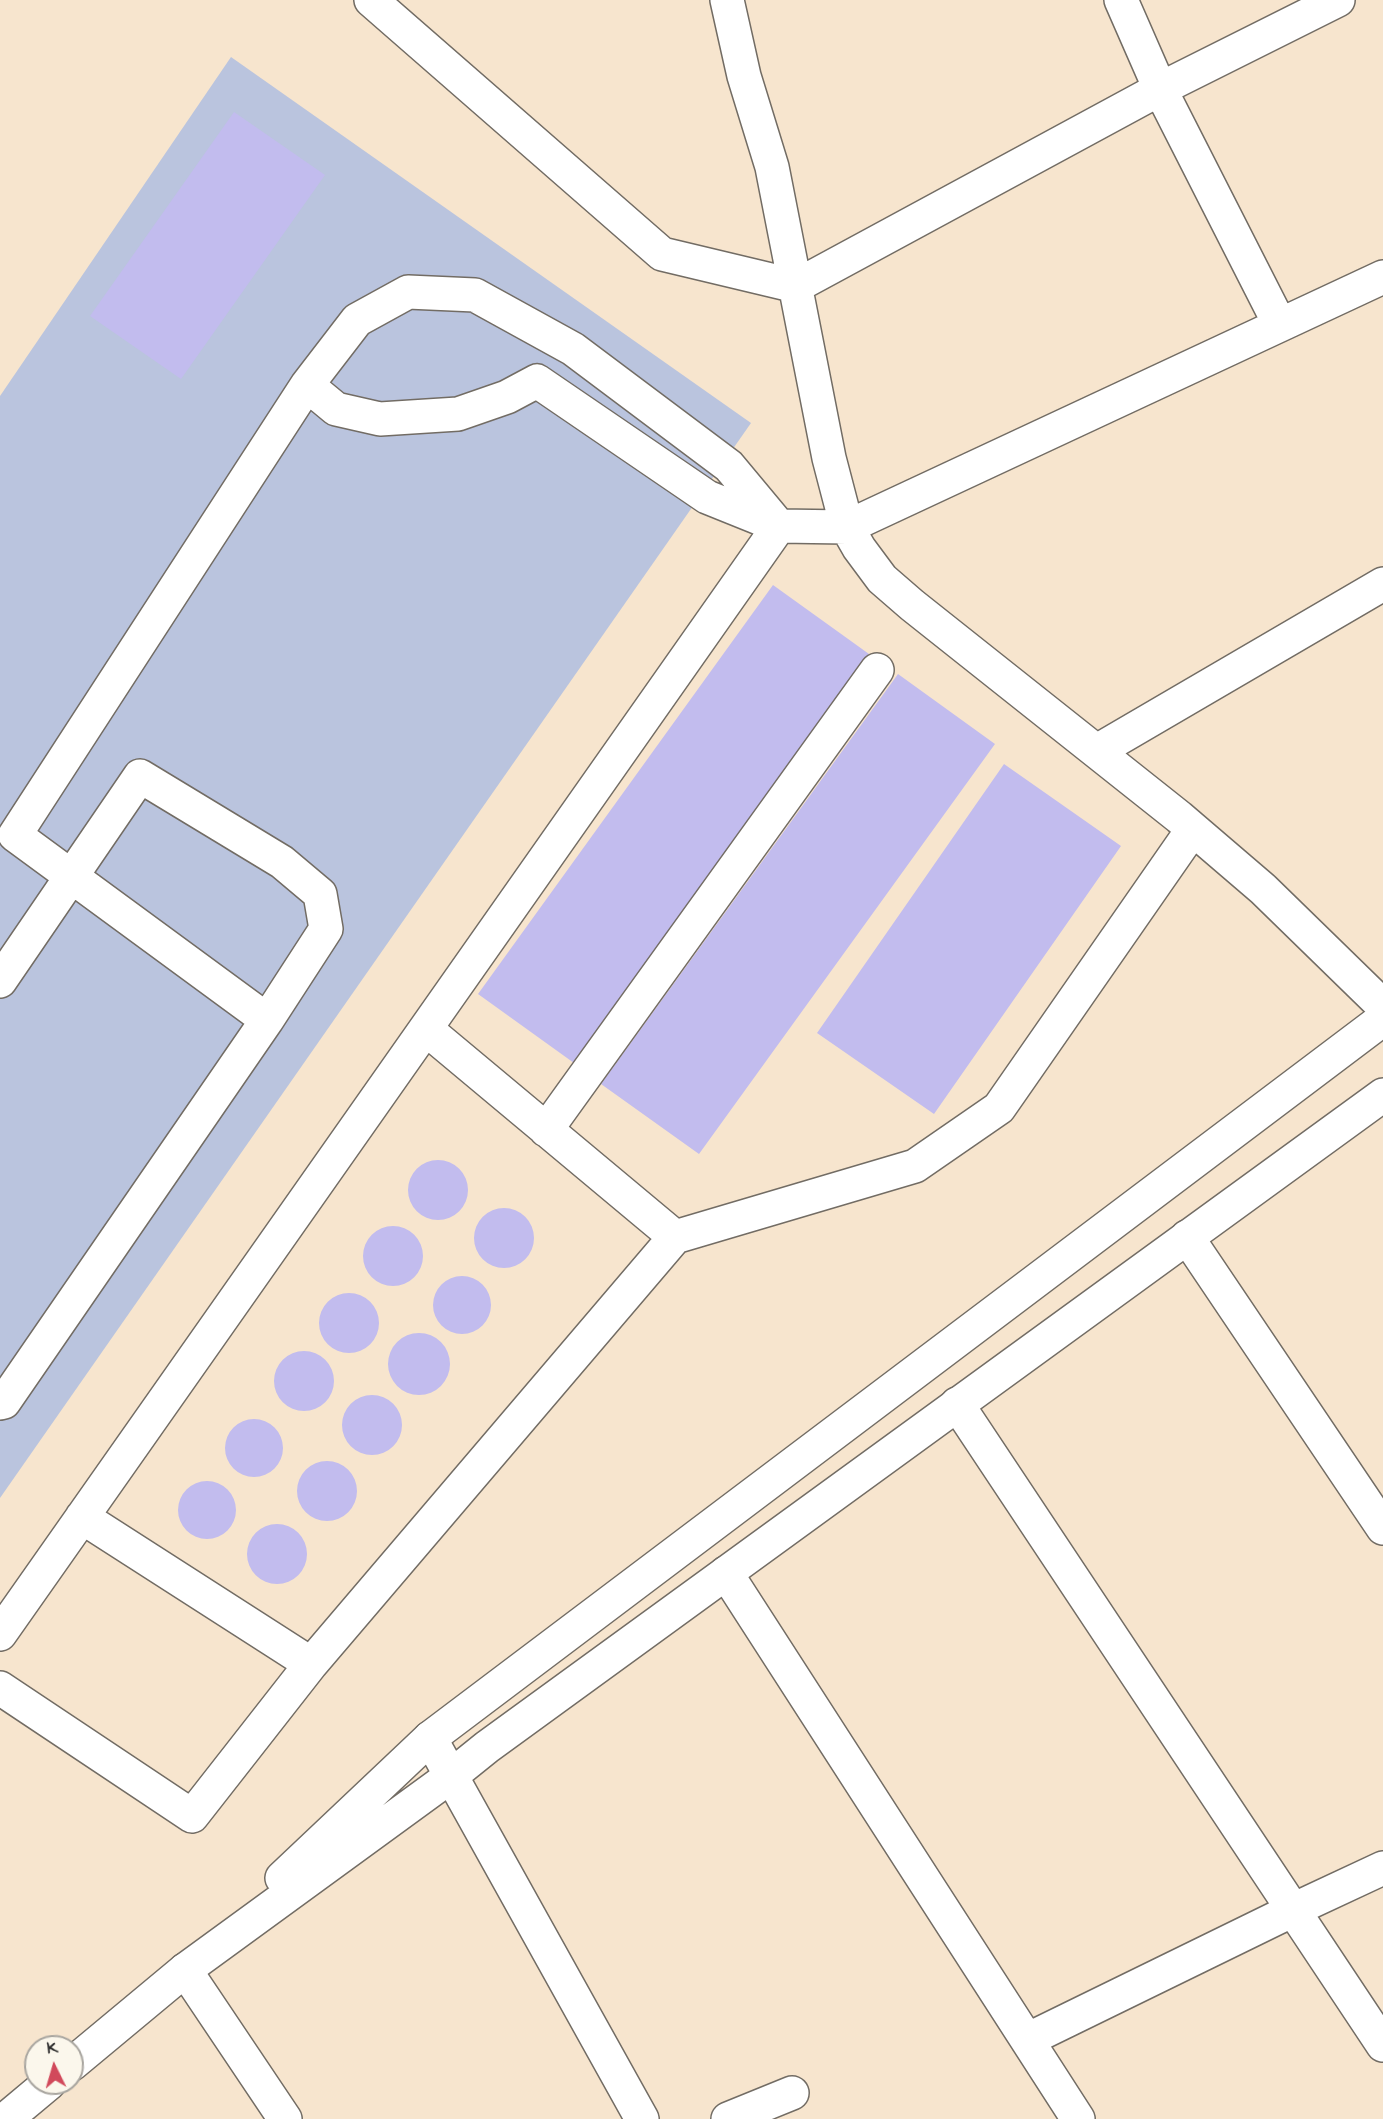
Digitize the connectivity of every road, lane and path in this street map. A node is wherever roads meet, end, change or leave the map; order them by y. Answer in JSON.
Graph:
{"nodes":[{"id":1,"x":371,"y":0,"type":"edge"},
{"id":2,"x":727,"y":0,"type":"edge"},
{"id":3,"x":1120,"y":0,"type":"edge"},
{"id":4,"x":1338,"y":0,"type":"edge"},
{"id":5,"x":1160,"y":89,"type":"junction"},
{"id":6,"x":1383,"y":277,"type":"edge"},
{"id":7,"x":796,"y":285,"type":"junction"},
{"id":8,"x":1280,"y":325,"type":"junction"},
{"id":9,"x":307,"y":386,"type":"junction"},
{"id":10,"x":779,"y":526,"type":"junction"},
{"id":11,"x":847,"y":527,"type":"junction"},
{"id":12,"x":1383,"y":584,"type":"edge"},
{"id":13,"x":877,"y":670,"type":"dead end"},
{"id":14,"x":1096,"y":751,"type":"junction"},
{"id":15,"x":1193,"y":829,"type":"junction"},
{"id":16,"x":71,"y":876,"type":"junction"},
{"id":17,"x":0,"y":981,"type":"edge"},
{"id":18,"x":1383,"y":1006,"type":"edge"},
{"id":19,"x":1383,"y":1019,"type":"edge"},
{"id":20,"x":267,"y":1020,"type":"junction"},
{"id":21,"x":426,"y":1029,"type":"junction"},
{"id":22,"x":1383,"y":1095,"type":"edge"},
{"id":23,"x":546,"y":1130,"type":"junction"},
{"id":24,"x":1187,"y":1237,"type":"junction"},
{"id":25,"x":675,"y":1238,"type":"junction"},
{"id":26,"x":0,"y":1403,"type":"edge"},
{"id":27,"x":957,"y":1404,"type":"junction"},
{"id":28,"x":82,"y":1517,"type":"junction"},
{"id":29,"x":1383,"y":1528,"type":"edge"},
{"id":30,"x":726,"y":1573,"type":"junction"},
{"id":31,"x":0,"y":1634,"type":"edge"},
{"id":32,"x":311,"y":1664,"type":"junction"},
{"id":33,"x":0,"y":1688,"type":"edge"},
{"id":34,"x":430,"y":1738,"type":"junction"},
{"id":35,"x":451,"y":1776,"type":"junction"},
{"id":36,"x":1383,"y":1868,"type":"edge"},
{"id":37,"x":1293,"y":1910,"type":"junction"},
{"id":38,"x":185,"y":1970,"type":"junction"},
{"id":39,"x":1027,"y":2040,"type":"junction"},
{"id":40,"x":1383,"y":2045,"type":"edge"},
{"id":41,"x":84,"y":2054,"type":"edge"},
{"id":42,"x":792,"y":2093,"type":"dead end"},
{"id":43,"x":35,"y":2095,"type":"edge"},
{"id":44,"x":6,"y":2119,"type":"edge"},
{"id":45,"x":285,"y":2119,"type":"edge"},
{"id":46,"x":642,"y":2119,"type":"edge"},
{"id":47,"x":728,"y":2119,"type":"edge"},
{"id":48,"x":1078,"y":2119,"type":"edge"}],
"edges":[{"from":1,"to":7,"type":"street"},
{"from":2,"to":7,"type":"street"},
{"from":3,"to":5,"type":"street"},
{"from":4,"to":5,"type":"street"},
{"from":5,"to":7,"type":"street"},
{"from":5,"to":8,"type":"street"},
{"from":6,"to":8,"type":"street"},
{"from":7,"to":11,"type":"street"},
{"from":8,"to":11,"type":"street"},
{"from":9,"to":10,"type":"street"},
{"from":9,"to":10,"type":"street"},
{"from":9,"to":16,"type":"street"},
{"from":10,"to":11,"type":"street"},
{"from":10,"to":21,"type":"street"},
{"from":11,"to":14,"type":"street"},
{"from":12,"to":14,"type":"street"},
{"from":13,"to":23,"type":"street"},
{"from":14,"to":15,"type":"street"},
{"from":15,"to":18,"type":"street"},
{"from":15,"to":25,"type":"street"},
{"from":16,"to":17,"type":"street"},
{"from":16,"to":20,"type":"street"},
{"from":16,"to":20,"type":"street"},
{"from":19,"to":34,"type":"street"},
{"from":20,"to":26,"type":"street"},
{"from":21,"to":23,"type":"street"},
{"from":21,"to":28,"type":"street"},
{"from":22,"to":24,"type":"street"},
{"from":23,"to":25,"type":"street"},
{"from":24,"to":27,"type":"street"},
{"from":24,"to":29,"type":"street"},
{"from":25,"to":32,"type":"street"},
{"from":27,"to":30,"type":"street"},
{"from":27,"to":37,"type":"street"},
{"from":28,"to":31,"type":"street"},
{"from":28,"to":32,"type":"street"},
{"from":30,"to":35,"type":"street"},
{"from":30,"to":39,"type":"street"},
{"from":32,"to":33,"type":"street"},
{"from":34,"to":35,"type":"street"},
{"from":34,"to":38,"type":"street"},
{"from":35,"to":38,"type":"street"},
{"from":35,"to":46,"type":"street"},
{"from":36,"to":37,"type":"street"},
{"from":37,"to":39,"type":"street"},
{"from":37,"to":40,"type":"street"},
{"from":38,"to":41,"type":"street"},
{"from":38,"to":45,"type":"street"},
{"from":39,"to":48,"type":"street"},
{"from":42,"to":47,"type":"street"},
{"from":43,"to":44,"type":"street"}]}
